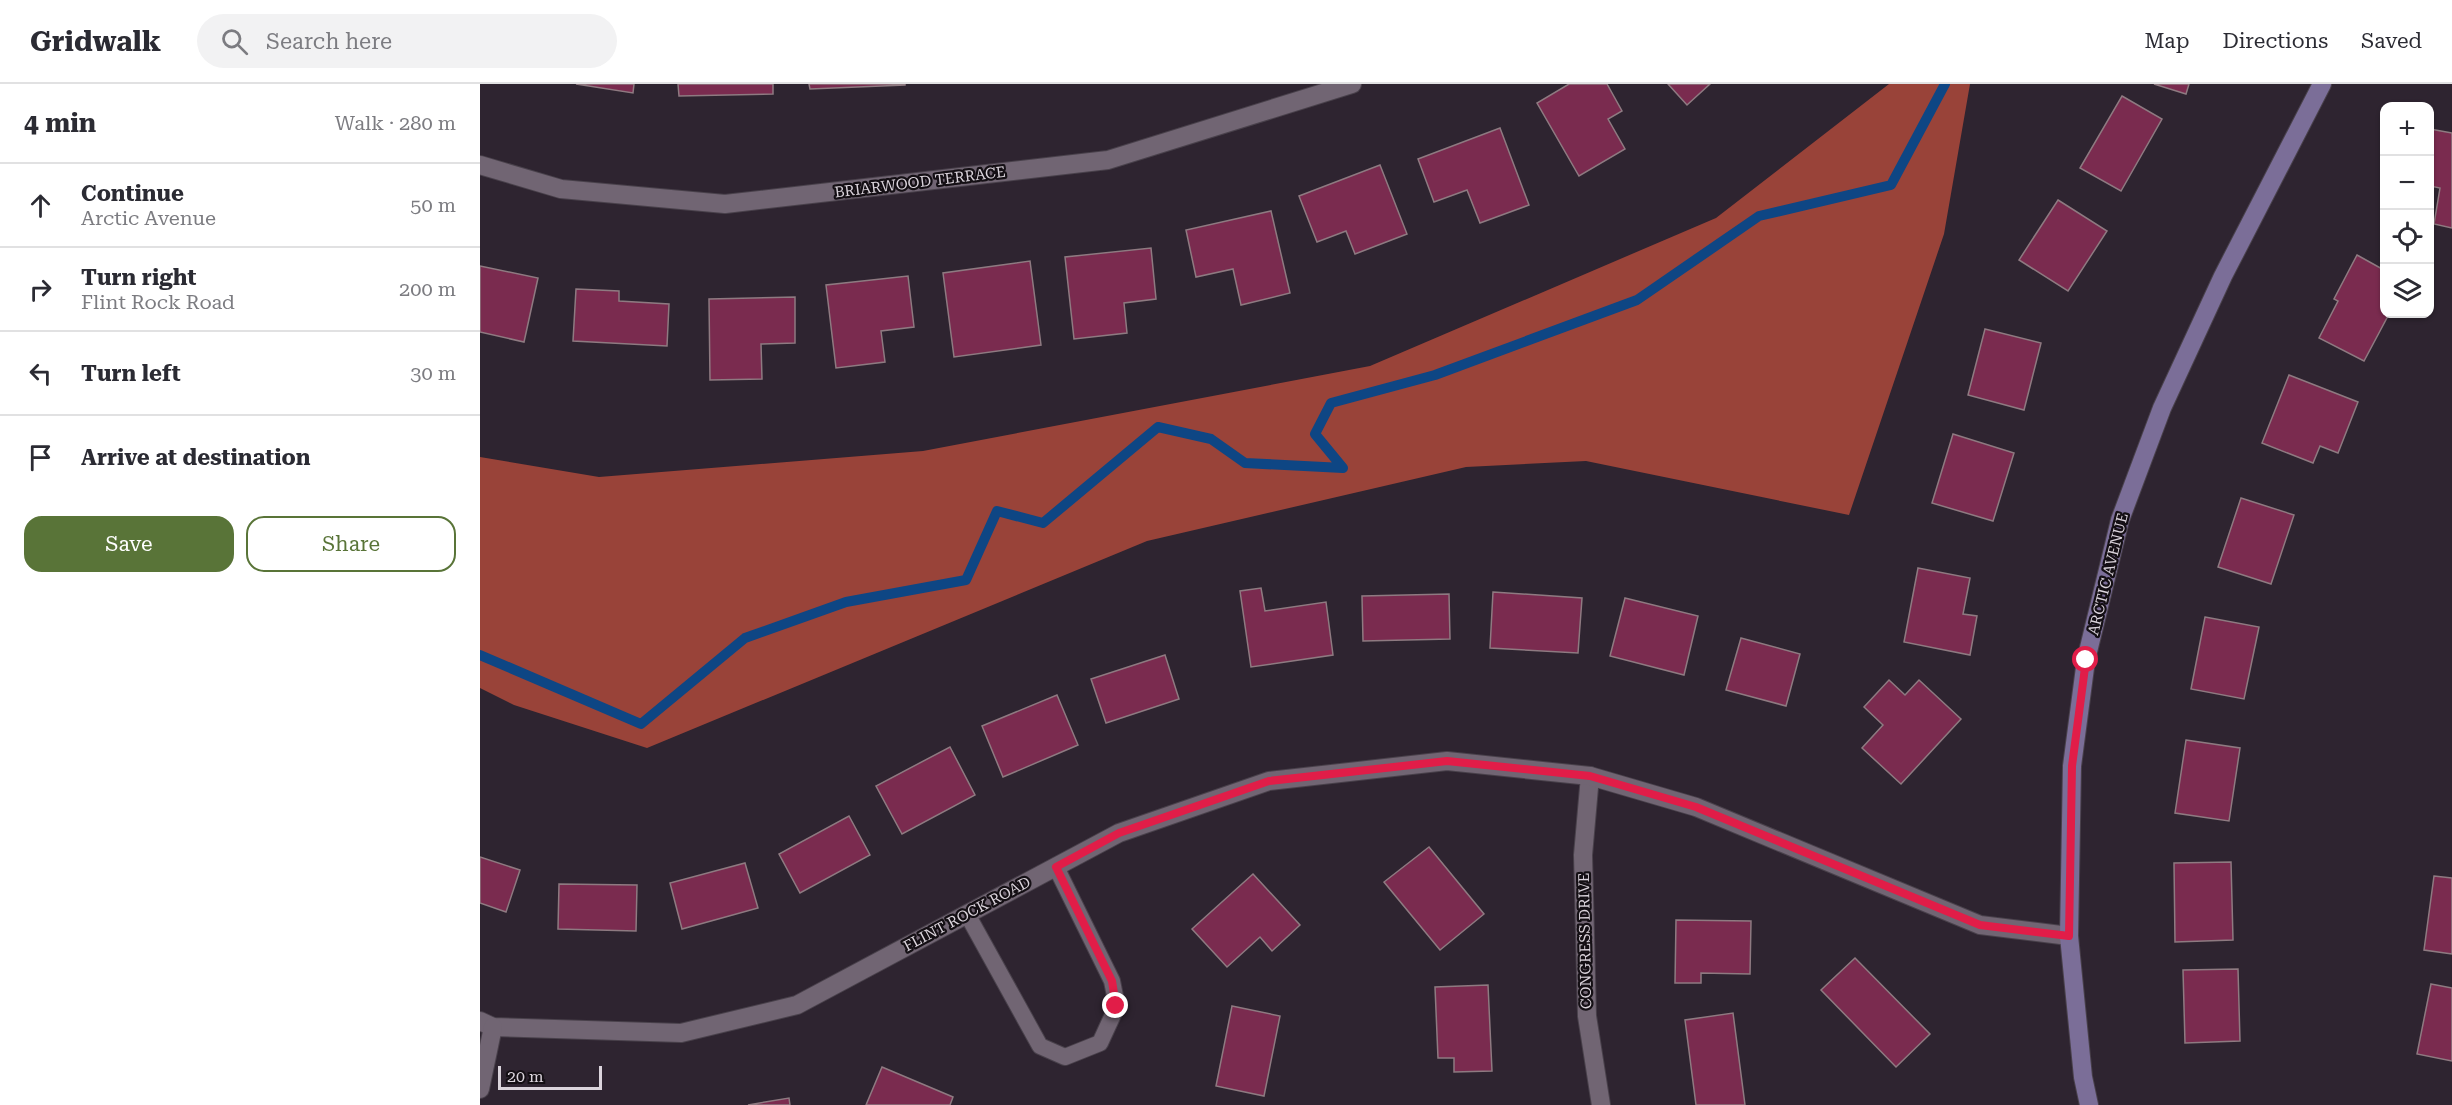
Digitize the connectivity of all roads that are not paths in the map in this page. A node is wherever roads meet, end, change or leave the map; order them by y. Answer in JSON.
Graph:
{"nodes":[{"id":1,"x":1352,"y":84,"type":"edge"},
{"id":2,"x":2322,"y":84,"type":"edge"},
{"id":3,"x":480,"y":165,"type":"edge"},
{"id":4,"x":1590,"y":776,"type":"junction"},
{"id":5,"x":1056,"y":867,"type":"junction"},
{"id":6,"x":967,"y":914,"type":"junction"},
{"id":7,"x":2069,"y":936,"type":"junction"},
{"id":8,"x":486,"y":1024,"type":"edge"},
{"id":9,"x":480,"y":1089,"type":"edge"},
{"id":10,"x":1600,"y":1105,"type":"edge"},
{"id":11,"x":2089,"y":1105,"type":"edge"}],
"edges":[{"from":1,"to":3,"type":"street","name":"BRIARWOOD TERRACE"},
{"from":2,"to":7,"type":"street","name":"ARCTIC AVENUE"},
{"from":4,"to":5,"type":"street","name":"FLINT ROCK ROAD"},
{"from":4,"to":7,"type":"street","name":"FLINT ROCK ROAD"},
{"from":4,"to":10,"type":"street","name":"CONGRESS DRIVE"},
{"from":5,"to":6,"type":"street","name":"FLINT ROCK ROAD"},
{"from":5,"to":6,"type":"lane"},
{"from":6,"to":8,"type":"street","name":"FLINT ROCK ROAD"},
{"from":7,"to":11,"type":"street","name":"ARCTIC AVENUE"},
{"from":8,"to":9,"type":"street"}]}
